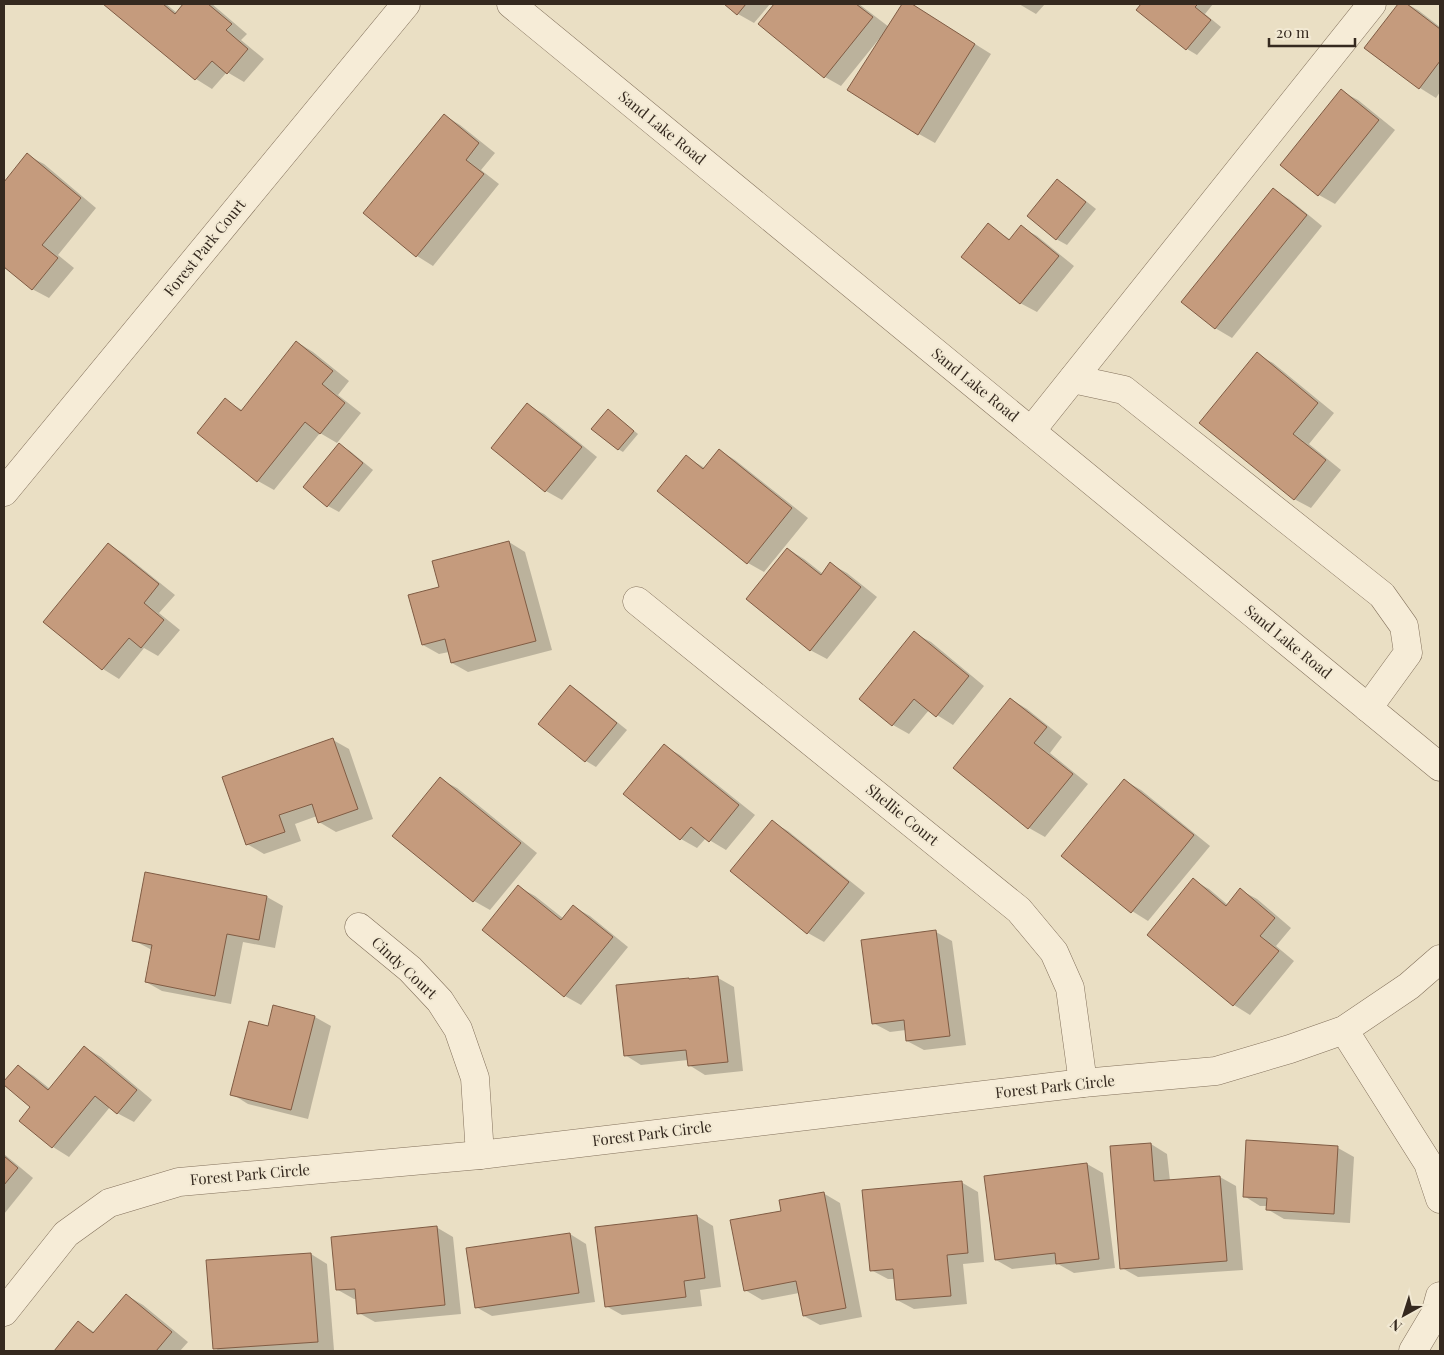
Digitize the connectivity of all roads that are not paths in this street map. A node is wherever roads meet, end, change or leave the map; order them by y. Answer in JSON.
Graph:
{"nodes":[{"id":1,"x":406,"y":4,"type":"edge"},
{"id":2,"x":510,"y":4,"type":"edge"},
{"id":3,"x":1372,"y":4,"type":"edge"},
{"id":4,"x":1073,"y":379,"type":"junction"},
{"id":5,"x":1031,"y":431,"type":"junction"},
{"id":6,"x":4,"y":492,"type":"edge"},
{"id":7,"x":637,"y":601,"type":"dead end"},
{"id":8,"x":1368,"y":708,"type":"junction"},
{"id":9,"x":1440,"y":767,"type":"edge"},
{"id":10,"x":359,"y":927,"type":"dead end"},
{"id":11,"x":1440,"y":959,"type":"edge"},
{"id":12,"x":1344,"y":1030,"type":"junction"},
{"id":13,"x":1083,"y":1083,"type":"junction"},
{"id":14,"x":480,"y":1154,"type":"junction"},
{"id":15,"x":1440,"y":1198,"type":"edge"},
{"id":16,"x":1440,"y":1296,"type":"edge"},
{"id":17,"x":4,"y":1312,"type":"edge"},
{"id":18,"x":1413,"y":1351,"type":"edge"}],
"edges":[{"from":1,"to":6,"type":"street","name":"Forest Park Court"},
{"from":2,"to":5,"type":"street","name":"Sand Lake Road"},
{"from":3,"to":4,"type":"street"},
{"from":4,"to":5,"type":"street"},
{"from":4,"to":8,"type":"street"},
{"from":5,"to":8,"type":"street","name":"Sand Lake Road"},
{"from":7,"to":13,"type":"street","name":"Shellie Court"},
{"from":8,"to":9,"type":"street","name":"Sand Lake Road"},
{"from":10,"to":14,"type":"street","name":"Cindy Court"},
{"from":11,"to":12,"type":"street","name":"Forest Park Circle"},
{"from":12,"to":13,"type":"street","name":"Forest Park Circle"},
{"from":12,"to":15,"type":"street"},
{"from":13,"to":14,"type":"street","name":"Forest Park Circle"},
{"from":14,"to":17,"type":"street","name":"Forest Park Circle"},
{"from":16,"to":18,"type":"street"}]}
